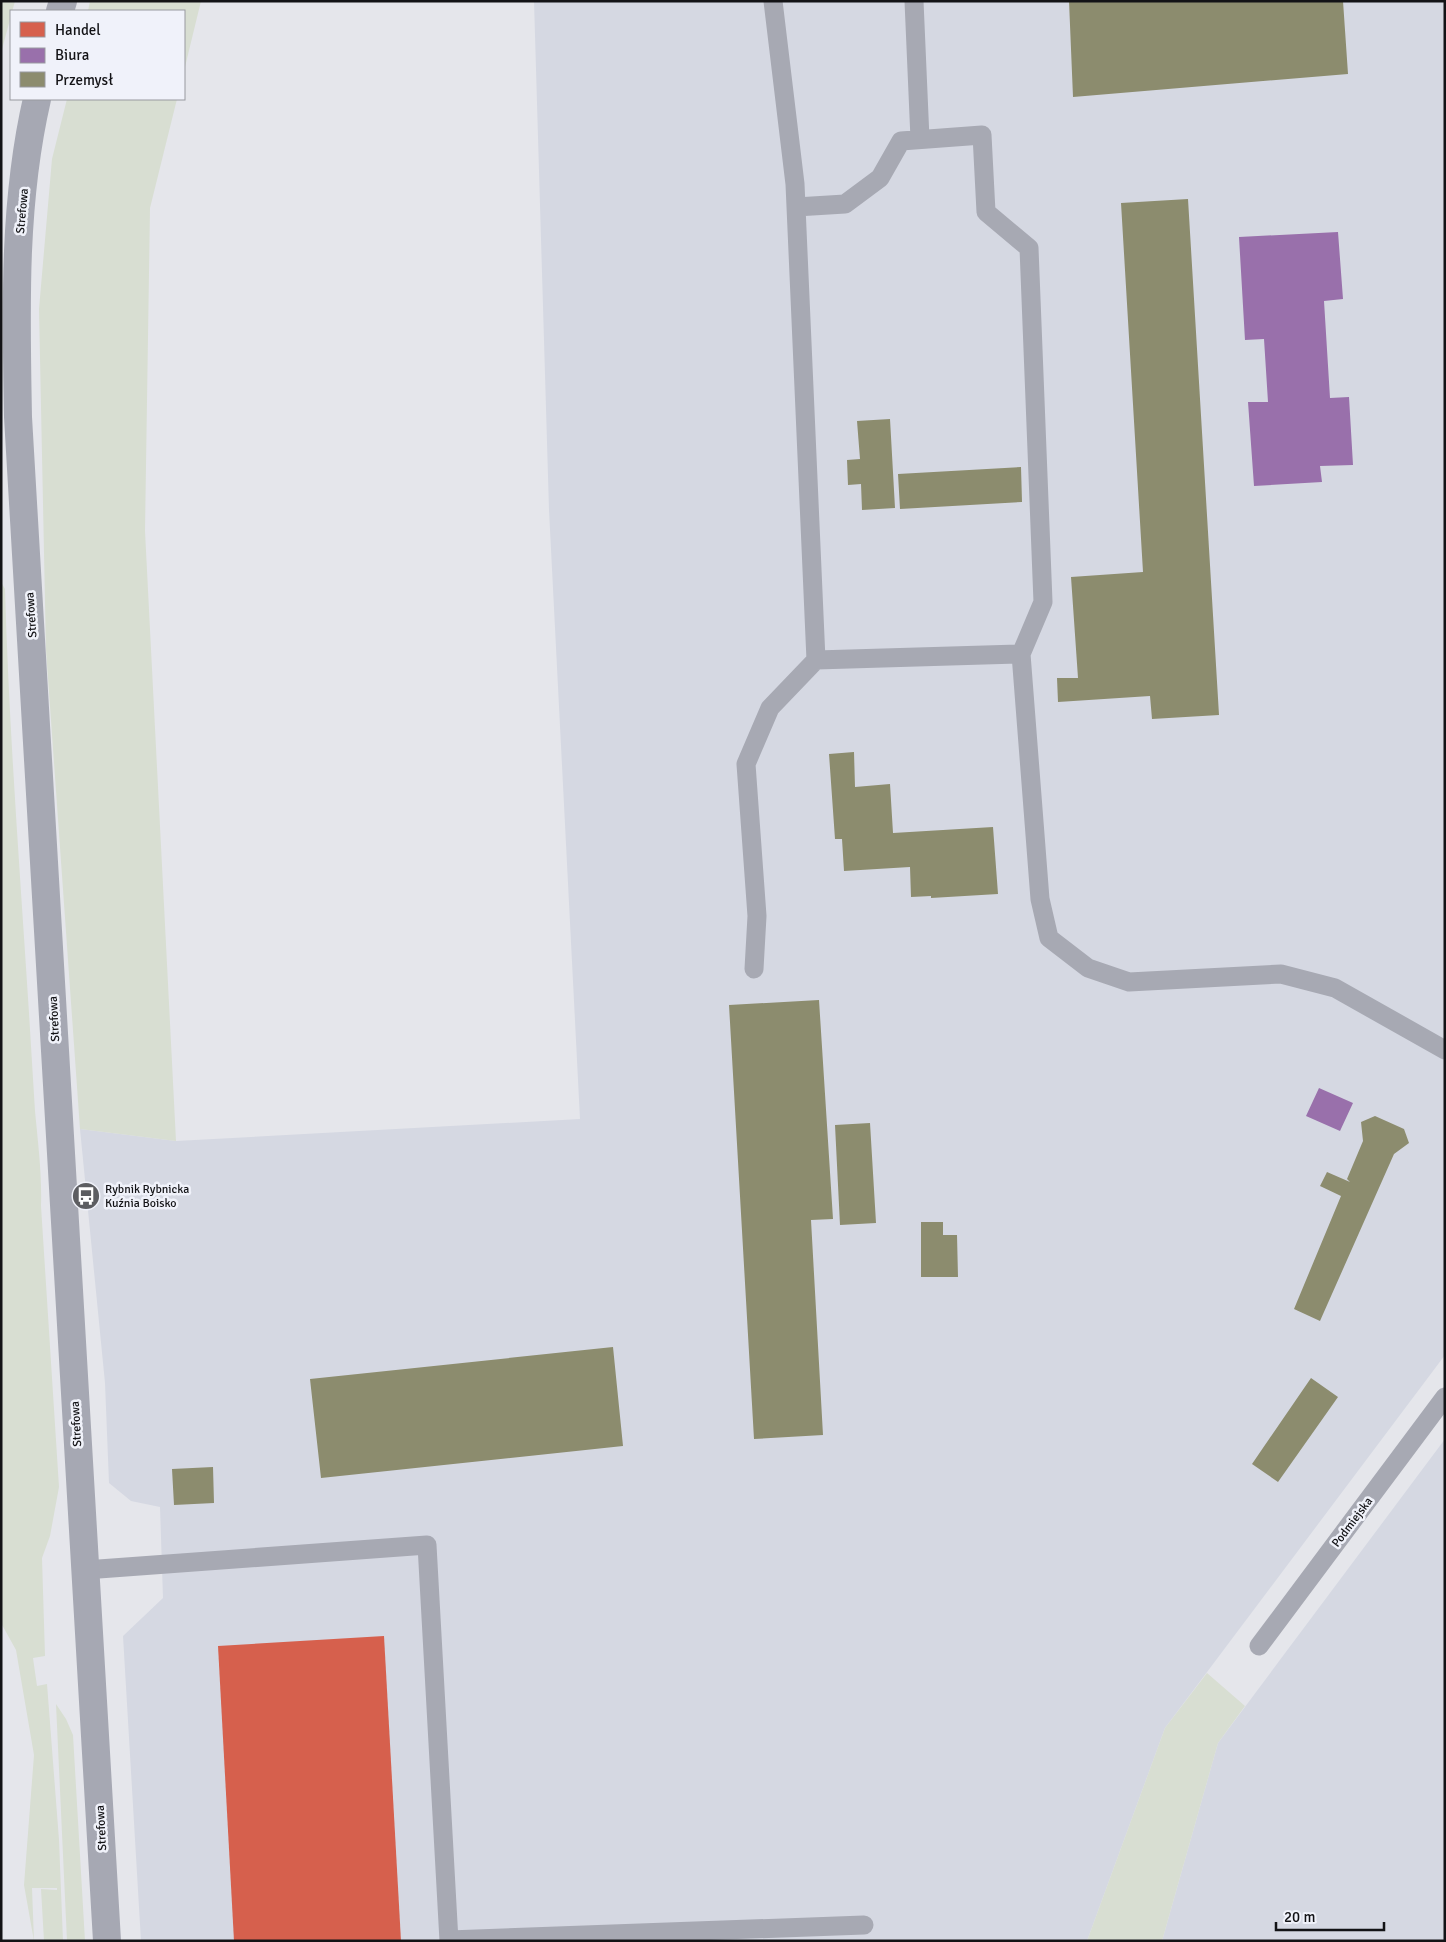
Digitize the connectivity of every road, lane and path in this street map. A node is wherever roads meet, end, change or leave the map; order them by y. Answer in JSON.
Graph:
{"nodes":[{"id":1,"x":773,"y":1,"type":"edge"},
{"id":2,"x":914,"y":1,"type":"edge"},
{"id":3,"x":37,"y":100,"type":"edge"},
{"id":4,"x":920,"y":139,"type":"junction"},
{"id":5,"x":796,"y":207,"type":"junction"},
{"id":6,"x":1022,"y":654,"type":"junction"},
{"id":7,"x":816,"y":660,"type":"junction"},
{"id":8,"x":754,"y":969,"type":"dead end"},
{"id":9,"x":1445,"y":1050,"type":"edge"},
{"id":10,"x":1445,"y":1397,"type":"edge"},
{"id":11,"x":85,"y":1570,"type":"junction"},
{"id":12,"x":1259,"y":1646,"type":"dead end"},
{"id":13,"x":864,"y":1925,"type":"dead end"},
{"id":14,"x":449,"y":1940,"type":"edge"},
{"id":15,"x":107,"y":1941,"type":"edge"}],
"edges":[{"from":1,"to":5,"type":"lane"},
{"from":2,"to":4,"type":"lane"},
{"from":3,"to":11,"type":"street","name":"Strefowa"},
{"from":4,"to":5,"type":"lane"},
{"from":4,"to":6,"type":"lane"},
{"from":5,"to":7,"type":"lane"},
{"from":6,"to":7,"type":"lane"},
{"from":6,"to":9,"type":"lane"},
{"from":7,"to":8,"type":"lane"},
{"from":10,"to":12,"type":"lane","name":"Podmiejska"},
{"from":11,"to":14,"type":"lane"},
{"from":11,"to":15,"type":"street","name":"Strefowa"},
{"from":13,"to":14,"type":"lane"}]}
